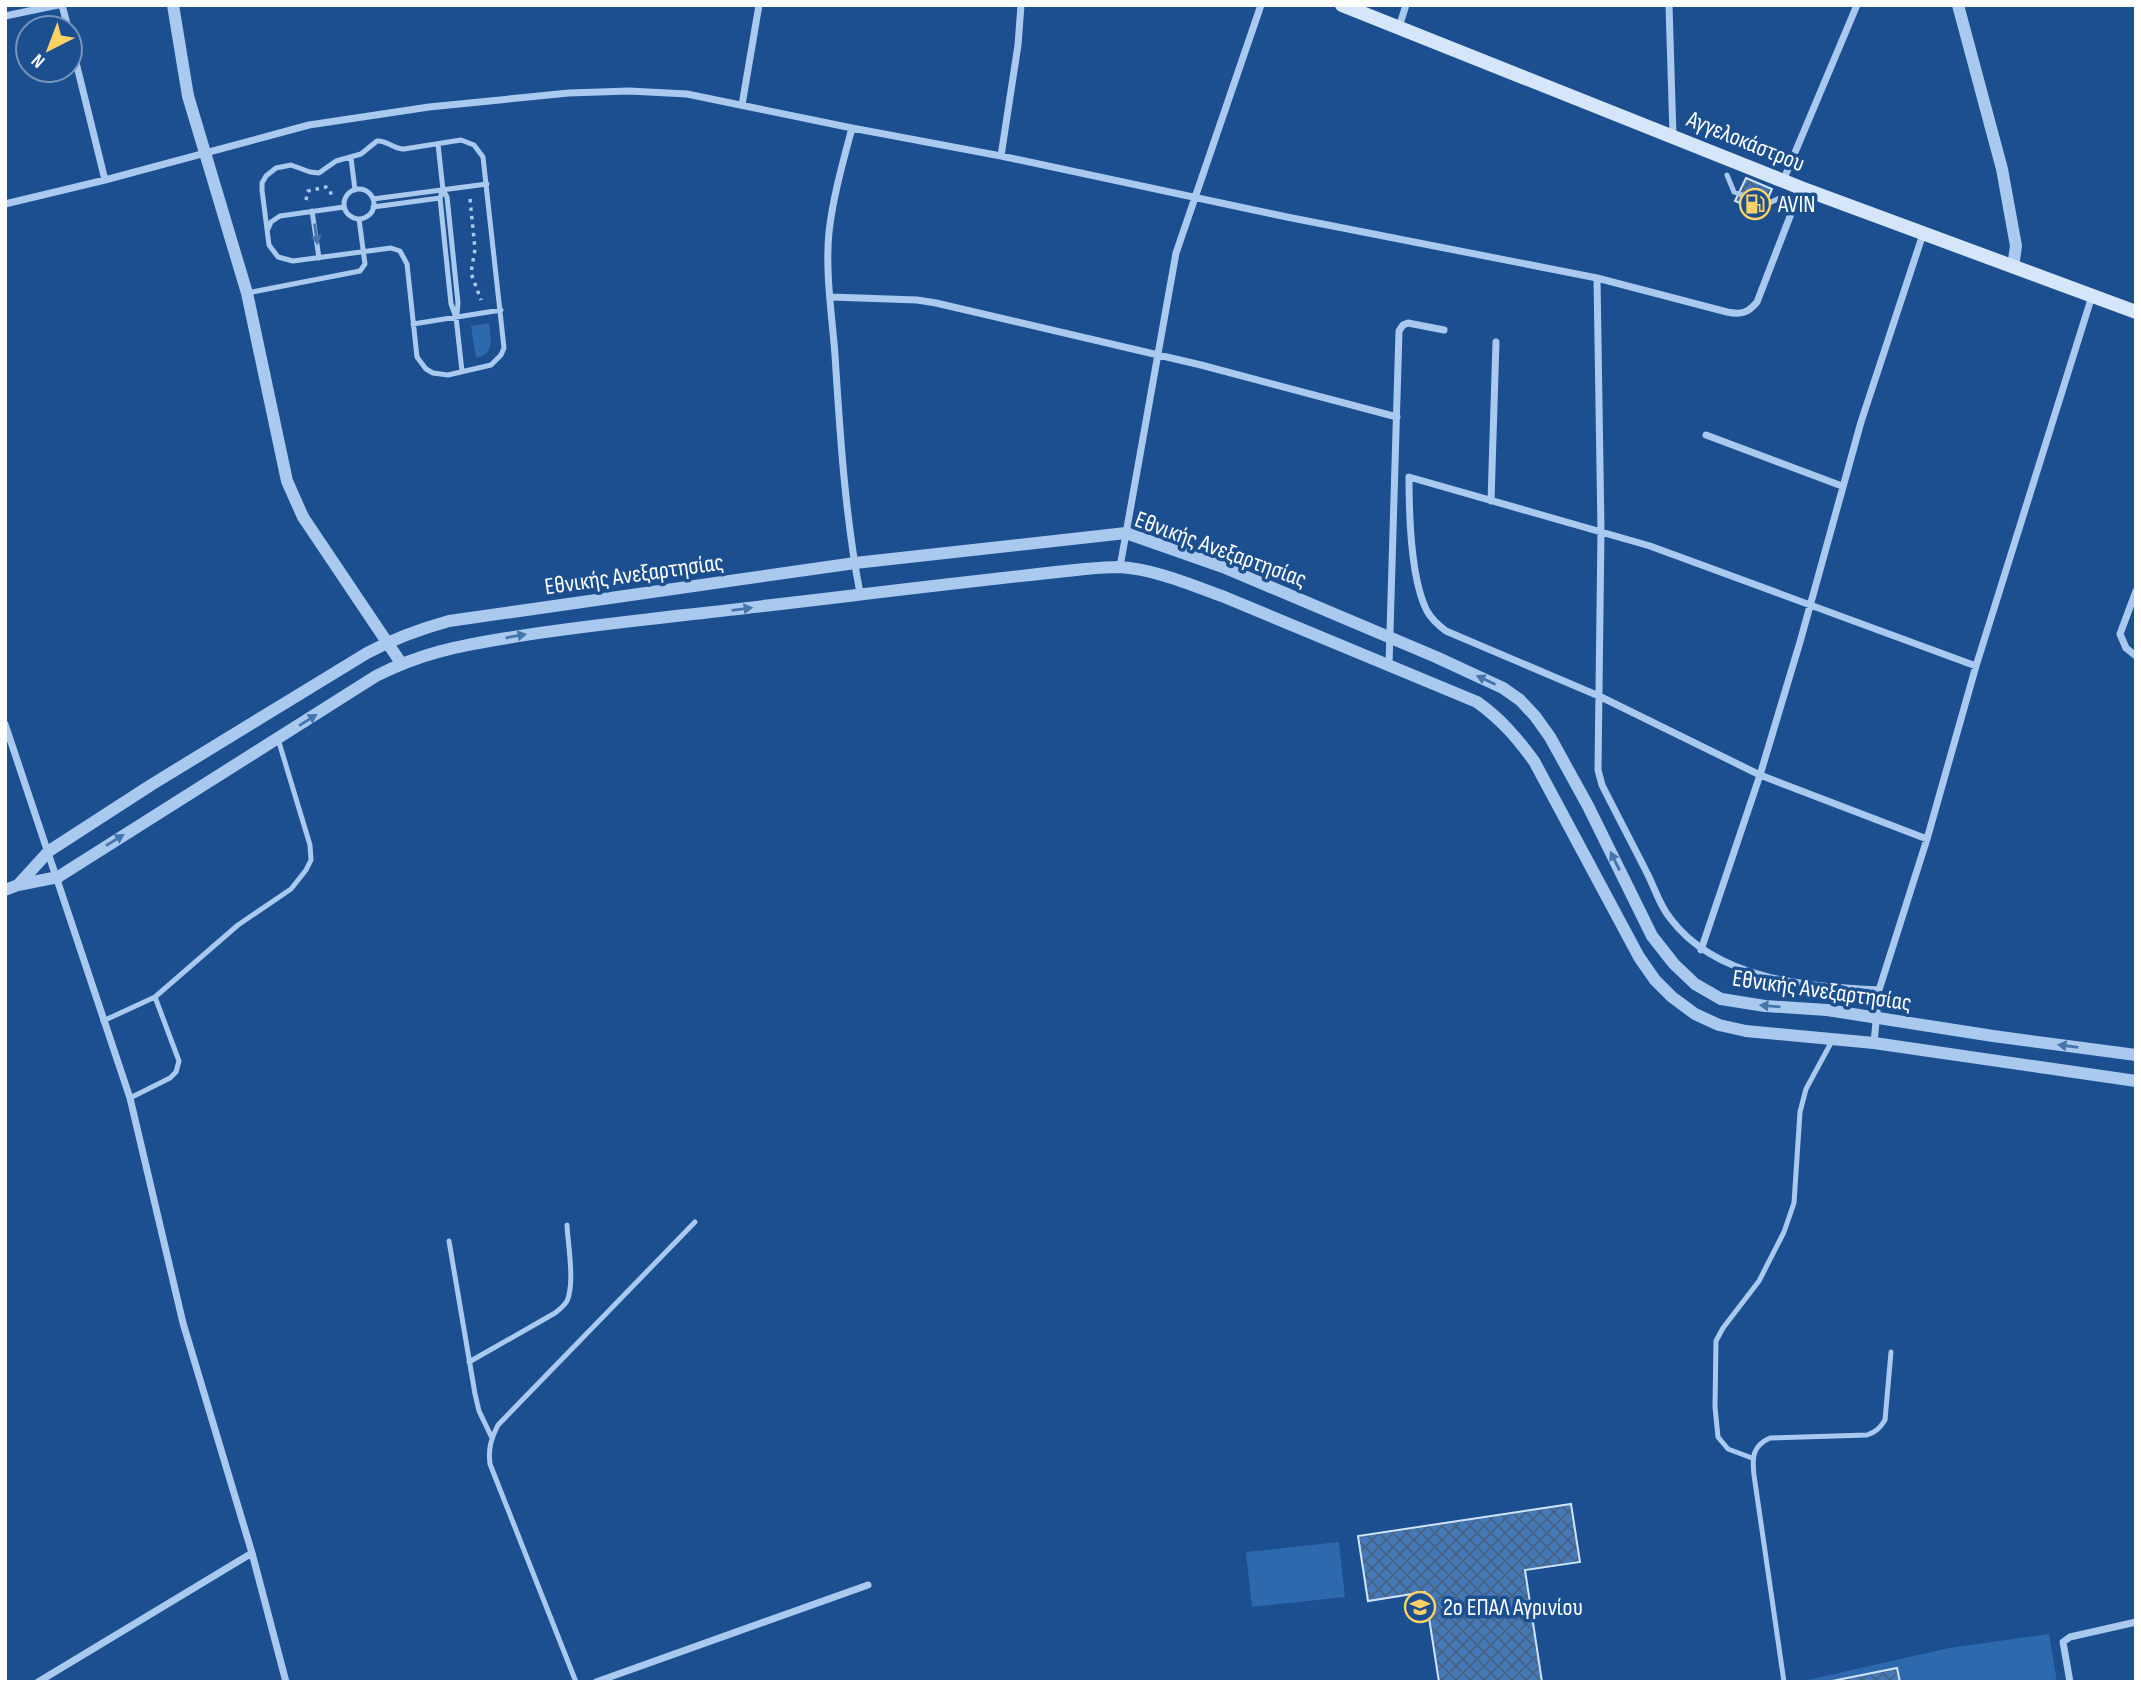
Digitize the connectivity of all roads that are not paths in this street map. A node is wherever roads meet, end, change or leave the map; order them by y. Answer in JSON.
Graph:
{"nodes":[{"id":1,"x":60,"y":5,"type":"edge"},
{"id":2,"x":173,"y":5,"type":"edge"},
{"id":3,"x":759,"y":5,"type":"edge"},
{"id":4,"x":1021,"y":5,"type":"edge"},
{"id":5,"x":1261,"y":5,"type":"edge"},
{"id":6,"x":1342,"y":5,"type":"edge"},
{"id":7,"x":1406,"y":5,"type":"edge"},
{"id":8,"x":1669,"y":5,"type":"edge"},
{"id":9,"x":1857,"y":5,"type":"edge"},
{"id":10,"x":1958,"y":5,"type":"edge"},
{"id":11,"x":5,"y":16,"type":"edge"},
{"id":12,"x":1398,"y":28,"type":"junction"},
{"id":13,"x":81,"y":84,"type":"edge"},
{"id":14,"x":742,"y":105,"type":"junction"},
{"id":15,"x":852,"y":128,"type":"junction"},
{"id":16,"x":1673,"y":137,"type":"junction"},
{"id":17,"x":438,"y":144,"type":"junction"},
{"id":18,"x":204,"y":153,"type":"junction"},
{"id":19,"x":1001,"y":156,"type":"junction"},
{"id":20,"x":351,"y":158,"type":"junction"},
{"id":21,"x":1727,"y":176,"type":"dead end"},
{"id":22,"x":105,"y":180,"type":"junction"},
{"id":23,"x":1783,"y":181,"type":"junction"},
{"id":24,"x":487,"y":184,"type":"junction"},
{"id":25,"x":1801,"y":188,"type":"junction"},
{"id":26,"x":355,"y":190,"type":"junction"},
{"id":27,"x":443,"y":190,"type":"junction"},
{"id":28,"x":1784,"y":196,"type":"dead end"},
{"id":29,"x":1195,"y":197,"type":"junction"},
{"id":30,"x":440,"y":198,"type":"junction"},
{"id":31,"x":373,"y":199,"type":"junction"},
{"id":32,"x":264,"y":203,"type":"junction"},
{"id":33,"x":5,"y":204,"type":"edge"},
{"id":34,"x":344,"y":207,"type":"junction"},
{"id":35,"x":373,"y":207,"type":"junction"},
{"id":36,"x":312,"y":211,"type":"junction"},
{"id":37,"x":280,"y":216,"type":"junction"},
{"id":38,"x":359,"y":219,"type":"junction"},
{"id":39,"x":267,"y":231,"type":"junction"},
{"id":40,"x":1923,"y":233,"type":"junction"},
{"id":41,"x":363,"y":251,"type":"junction"},
{"id":42,"x":319,"y":258,"type":"junction"},
{"id":43,"x":2014,"y":267,"type":"junction"},
{"id":44,"x":1597,"y":278,"type":"junction"},
{"id":45,"x":247,"y":293,"type":"junction"},
{"id":46,"x":2092,"y":296,"type":"junction"},
{"id":47,"x":831,"y":297,"type":"junction"},
{"id":48,"x":501,"y":310,"type":"junction"},
{"id":49,"x":2136,"y":312,"type":"edge"},
{"id":50,"x":456,"y":317,"type":"junction"},
{"id":51,"x":413,"y":324,"type":"junction"},
{"id":52,"x":1444,"y":331,"type":"dead end"},
{"id":53,"x":1496,"y":342,"type":"dead end"},
{"id":54,"x":1158,"y":356,"type":"junction"},
{"id":55,"x":462,"y":372,"type":"junction"},
{"id":56,"x":1397,"y":417,"type":"junction"},
{"id":57,"x":1706,"y":435,"type":"dead end"},
{"id":58,"x":1842,"y":486,"type":"junction"},
{"id":59,"x":1491,"y":501,"type":"junction"},
{"id":60,"x":1601,"y":531,"type":"junction"},
{"id":61,"x":1126,"y":533,"type":"junction"},
{"id":62,"x":855,"y":563,"type":"junction"},
{"id":63,"x":1120,"y":567,"type":"junction"},
{"id":64,"x":2136,"y":591,"type":"edge"},
{"id":65,"x":860,"y":593,"type":"junction"},
{"id":66,"x":1810,"y":603,"type":"junction"},
{"id":67,"x":1390,"y":637,"type":"junction"},
{"id":68,"x":387,"y":643,"type":"junction"},
{"id":69,"x":2136,"y":656,"type":"edge"},
{"id":70,"x":401,"y":663,"type":"junction"},
{"id":71,"x":1389,"y":666,"type":"junction"},
{"id":72,"x":1976,"y":666,"type":"junction"},
{"id":73,"x":1599,"y":696,"type":"junction"},
{"id":74,"x":5,"y":724,"type":"edge"},
{"id":75,"x":278,"y":739,"type":"junction"},
{"id":76,"x":1760,"y":775,"type":"junction"},
{"id":77,"x":1927,"y":839,"type":"junction"},
{"id":78,"x":49,"y":851,"type":"junction"},
{"id":79,"x":58,"y":877,"type":"junction"},
{"id":80,"x":18,"y":885,"type":"junction"},
{"id":81,"x":5,"y":890,"type":"edge"},
{"id":82,"x":1701,"y":950,"type":"junction"},
{"id":83,"x":1880,"y":990,"type":"junction"},
{"id":84,"x":155,"y":997,"type":"junction"},
{"id":85,"x":1876,"y":1017,"type":"junction"},
{"id":86,"x":103,"y":1021,"type":"junction"},
{"id":87,"x":1833,"y":1040,"type":"junction"},
{"id":88,"x":1874,"y":1043,"type":"junction"},
{"id":89,"x":2136,"y":1055,"type":"edge"},
{"id":90,"x":2136,"y":1081,"type":"edge"},
{"id":91,"x":130,"y":1098,"type":"junction"},
{"id":92,"x":695,"y":1222,"type":"dead end"},
{"id":93,"x":567,"y":1225,"type":"dead end"},
{"id":94,"x":449,"y":1241,"type":"dead end"},
{"id":95,"x":1891,"y":1352,"type":"dead end"},
{"id":96,"x":469,"y":1362,"type":"junction"},
{"id":97,"x":492,"y":1438,"type":"junction"},
{"id":98,"x":1752,"y":1458,"type":"junction"},
{"id":99,"x":252,"y":1553,"type":"junction"},
{"id":100,"x":868,"y":1585,"type":"dead end"},
{"id":101,"x":2136,"y":1622,"type":"edge"},
{"id":102,"x":38,"y":1682,"type":"edge"},
{"id":103,"x":286,"y":1682,"type":"edge"},
{"id":104,"x":576,"y":1682,"type":"edge"},
{"id":105,"x":596,"y":1682,"type":"edge"},
{"id":106,"x":1784,"y":1682,"type":"edge"},
{"id":107,"x":2070,"y":1682,"type":"edge"}],
"edges":[{"from":1,"to":11,"type":"street"},
{"from":2,"to":18,"type":"street"},
{"from":3,"to":14,"type":"street"},
{"from":4,"to":19,"type":"street"},
{"from":5,"to":29,"type":"street"},
{"from":6,"to":12,"type":"main road","name":"Αγγελοκάστρου"},
{"from":7,"to":12,"type":"street"},
{"from":8,"to":16,"type":"street"},
{"from":9,"to":23,"type":"street"},
{"from":10,"to":43,"type":"street"},
{"from":12,"to":16,"type":"main road","name":"Αγγελοκάστρου"},
{"from":13,"to":22,"type":"street"},
{"from":14,"to":15,"type":"street"},
{"from":14,"to":18,"type":"street"},
{"from":15,"to":19,"type":"street"},
{"from":15,"to":47,"type":"street"},
{"from":16,"to":23,"type":"main road","name":"Αγγελοκάστρου"},
{"from":17,"to":20,"type":"lane"},
{"from":17,"to":24,"type":"lane"},
{"from":17,"to":27,"type":"lane"},
{"from":18,"to":22,"type":"street"},
{"from":18,"to":45,"type":"street"},
{"from":19,"to":29,"type":"street"},
{"from":20,"to":26,"type":"lane"},
{"from":20,"to":32,"type":"lane"},
{"from":21,"to":28,"type":"lane"},
{"from":22,"to":33,"type":"street"},
{"from":23,"to":25,"type":"main road","name":"Αγγελοκάστρου"},
{"from":24,"to":27,"type":"lane"},
{"from":24,"to":48,"type":"lane"},
{"from":25,"to":40,"type":"main road","name":"Αγγελοκάστρου"},
{"from":25,"to":44,"type":"street"},
{"from":26,"to":31,"type":"lane"},
{"from":26,"to":34,"type":"lane"},
{"from":27,"to":30,"type":"lane"},
{"from":27,"to":31,"type":"lane"},
{"from":27,"to":50,"type":"lane"},
{"from":29,"to":44,"type":"street"},
{"from":29,"to":54,"type":"street"},
{"from":30,"to":35,"type":"lane"},
{"from":30,"to":50,"type":"lane"},
{"from":31,"to":35,"type":"lane"},
{"from":32,"to":37,"type":"lane"},
{"from":32,"to":39,"type":"lane"},
{"from":34,"to":36,"type":"lane"},
{"from":34,"to":38,"type":"lane"},
{"from":35,"to":38,"type":"lane"},
{"from":36,"to":37,"type":"lane"},
{"from":36,"to":42,"type":"lane","one_way":true},
{"from":37,"to":39,"type":"lane"},
{"from":38,"to":41,"type":"lane"},
{"from":39,"to":42,"type":"lane"},
{"from":40,"to":43,"type":"main road","name":"Αγγελοκάστρου"},
{"from":40,"to":58,"type":"street"},
{"from":41,"to":42,"type":"lane"},
{"from":41,"to":45,"type":"lane"},
{"from":41,"to":51,"type":"lane"},
{"from":43,"to":46,"type":"main road","name":"Αγγελοκάστρου"},
{"from":44,"to":60,"type":"street"},
{"from":45,"to":68,"type":"street"},
{"from":46,"to":49,"type":"main road","name":"Αγγελοκάστρου"},
{"from":46,"to":72,"type":"street"},
{"from":47,"to":54,"type":"street"},
{"from":47,"to":62,"type":"street"},
{"from":48,"to":50,"type":"lane"},
{"from":48,"to":55,"type":"lane"},
{"from":50,"to":51,"type":"lane"},
{"from":50,"to":55,"type":"lane"},
{"from":51,"to":55,"type":"lane"},
{"from":52,"to":56,"type":"street"},
{"from":53,"to":59,"type":"street"},
{"from":54,"to":56,"type":"street"},
{"from":54,"to":61,"type":"street"},
{"from":56,"to":67,"type":"street"},
{"from":57,"to":58,"type":"street"},
{"from":58,"to":66,"type":"street"},
{"from":59,"to":60,"type":"street"},
{"from":59,"to":73,"type":"street"},
{"from":60,"to":66,"type":"street"},
{"from":60,"to":73,"type":"street"},
{"from":61,"to":62,"type":"street","name":"Εθνικής Ανεξαρτησίας"},
{"from":61,"to":63,"type":"street"},
{"from":61,"to":67,"type":"street","name":"Εθνικής Ανεξαρτησίας"},
{"from":62,"to":65,"type":"street"},
{"from":62,"to":68,"type":"street","name":"Εθνικής Ανεξαρτησίας"},
{"from":63,"to":65,"type":"street","name":"Εθνικής Ανεξαρτησίας"},
{"from":63,"to":71,"type":"street","name":"Εθνικής Ανεξαρτησίας"},
{"from":64,"to":69,"type":"street"},
{"from":70,"to":65,"type":"street","name":"Εθνικής Ανεξαρτησίας","one_way":true},
{"from":66,"to":72,"type":"street"},
{"from":66,"to":76,"type":"street"},
{"from":67,"to":71,"type":"street"},
{"from":85,"to":67,"type":"street","name":"Εθνικής Ανεξαρτησίας","one_way":true},
{"from":68,"to":70,"type":"street"},
{"from":68,"to":78,"type":"street","name":"Εθνικής Ανεξαρτησίας"},
{"from":75,"to":70,"type":"street","name":"Εθνικής Ανεξαρτησίας","one_way":true},
{"from":71,"to":87,"type":"street","name":"Εθνικής Ανεξαρτησίας"},
{"from":72,"to":77,"type":"street"},
{"from":73,"to":76,"type":"street"},
{"from":73,"to":82,"type":"street"},
{"from":74,"to":78,"type":"street"},
{"from":79,"to":75,"type":"street","name":"Εθνικής Ανεξαρτησίας","one_way":true},
{"from":75,"to":84,"type":"lane"},
{"from":76,"to":77,"type":"street"},
{"from":76,"to":82,"type":"street"},
{"from":77,"to":83,"type":"street"},
{"from":78,"to":79,"type":"street"},
{"from":78,"to":80,"type":"street","name":"Εθνικής Ανεξαρτησίας"},
{"from":79,"to":80,"type":"street","name":"Εθνικής Ανεξαρτησίας"},
{"from":79,"to":86,"type":"street"},
{"from":80,"to":81,"type":"street","name":"Εθνικής Ανεξαρτησίας"},
{"from":82,"to":83,"type":"street"},
{"from":83,"to":85,"type":"street"},
{"from":84,"to":86,"type":"lane"},
{"from":84,"to":91,"type":"lane"},
{"from":85,"to":88,"type":"street"},
{"from":89,"to":85,"type":"street","name":"Εθνικής Ανεξαρτησίας","one_way":true},
{"from":86,"to":91,"type":"street"},
{"from":87,"to":88,"type":"street","name":"Εθνικής Ανεξαρτησίας"},
{"from":87,"to":98,"type":"lane"},
{"from":88,"to":90,"type":"street","name":"Εθνικής Ανεξαρτησίας"},
{"from":91,"to":99,"type":"street"},
{"from":92,"to":97,"type":"lane"},
{"from":93,"to":96,"type":"lane"},
{"from":94,"to":96,"type":"lane"},
{"from":95,"to":98,"type":"lane"},
{"from":96,"to":97,"type":"lane"},
{"from":97,"to":104,"type":"lane"},
{"from":98,"to":106,"type":"lane"},
{"from":99,"to":102,"type":"street"},
{"from":99,"to":103,"type":"street"},
{"from":100,"to":105,"type":"street"},
{"from":101,"to":107,"type":"street"}]}
